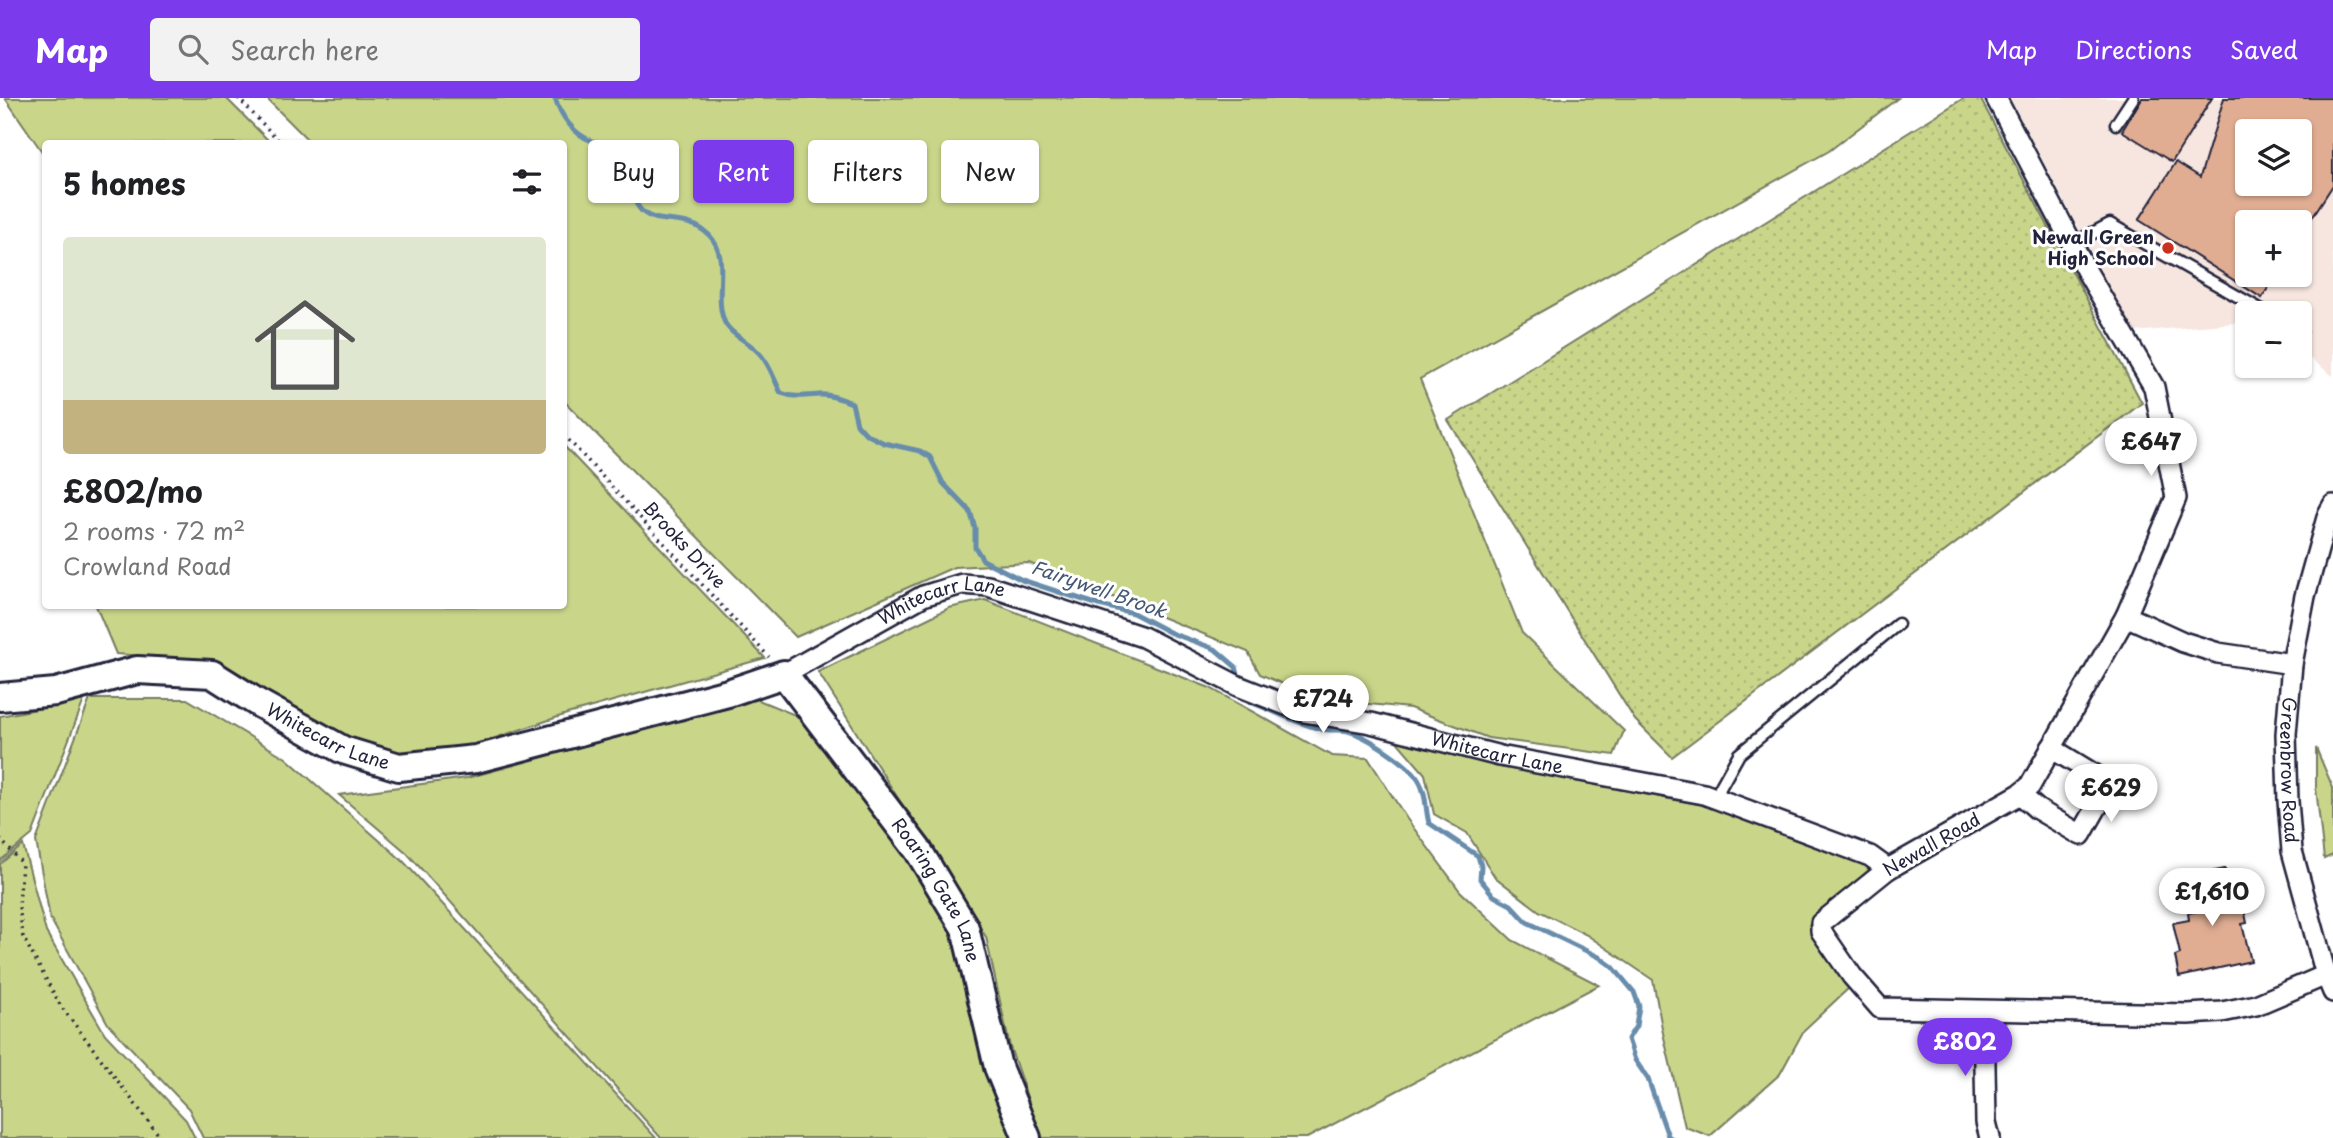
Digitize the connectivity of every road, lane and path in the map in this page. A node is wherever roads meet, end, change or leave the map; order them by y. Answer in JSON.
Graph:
{"nodes":[{"id":1,"x":238,"y":98,"type":"edge"},
{"id":2,"x":1996,"y":98,"type":"edge"},
{"id":3,"x":2133,"y":98,"type":"edge"},
{"id":4,"x":2116,"y":124,"type":"dead end"},
{"id":5,"x":278,"y":140,"type":"edge"},
{"id":6,"x":2072,"y":244,"type":"junction"},
{"id":7,"x":2246,"y":301,"type":"edge"},
{"id":8,"x":567,"y":438,"type":"edge"},
{"id":9,"x":2331,"y":512,"type":"edge"},
{"id":10,"x":2126,"y":616,"type":"junction"},
{"id":11,"x":1898,"y":624,"type":"dead end"},
{"id":12,"x":2292,"y":664,"type":"junction"},
{"id":13,"x":784,"y":674,"type":"junction"},
{"id":14,"x":0,"y":697,"type":"edge"},
{"id":15,"x":2051,"y":748,"type":"junction"},
{"id":16,"x":2021,"y":794,"type":"junction"},
{"id":17,"x":1718,"y":799,"type":"junction"},
{"id":18,"x":0,"y":839,"type":"edge"},
{"id":19,"x":1888,"y":869,"type":"junction"},
{"id":20,"x":2329,"y":984,"type":"edge"},
{"id":21,"x":1984,"y":1011,"type":"junction"},
{"id":22,"x":161,"y":1138,"type":"edge"},
{"id":23,"x":1027,"y":1138,"type":"edge"},
{"id":24,"x":1990,"y":1138,"type":"edge"}],
"edges":[{"from":1,"to":5,"type":"path"},
{"from":2,"to":6,"type":"street","name":"Newall Road"},
{"from":3,"to":4,"type":"lane"},
{"from":6,"to":7,"type":"lane"},
{"from":6,"to":10,"type":"street","name":"Newall Road"},
{"from":8,"to":13,"type":"path","name":"Brooks Drive"},
{"from":9,"to":12,"type":"street","name":"Greenbrow Road"},
{"from":10,"to":12,"type":"street"},
{"from":10,"to":15,"type":"street","name":"Newall Road"},
{"from":11,"to":17,"type":"lane"},
{"from":12,"to":20,"type":"street","name":"Greenbrow Road"},
{"from":13,"to":14,"type":"street","name":"Whitecarr Lane"},
{"from":13,"to":17,"type":"street","name":"Whitecarr Lane"},
{"from":13,"to":23,"type":"street","name":"Roaring Gate Lane"},
{"from":15,"to":16,"type":"street","name":"Newall Road"},
{"from":15,"to":16,"type":"street"},
{"from":16,"to":19,"type":"street","name":"Newall Road"},
{"from":17,"to":19,"type":"street","name":"Whitecarr Lane"},
{"from":18,"to":22,"type":"path"},
{"from":19,"to":21,"type":"street","name":"Newall Road"},
{"from":20,"to":21,"type":"street","name":"Newall Road"},
{"from":21,"to":24,"type":"street"}]}
